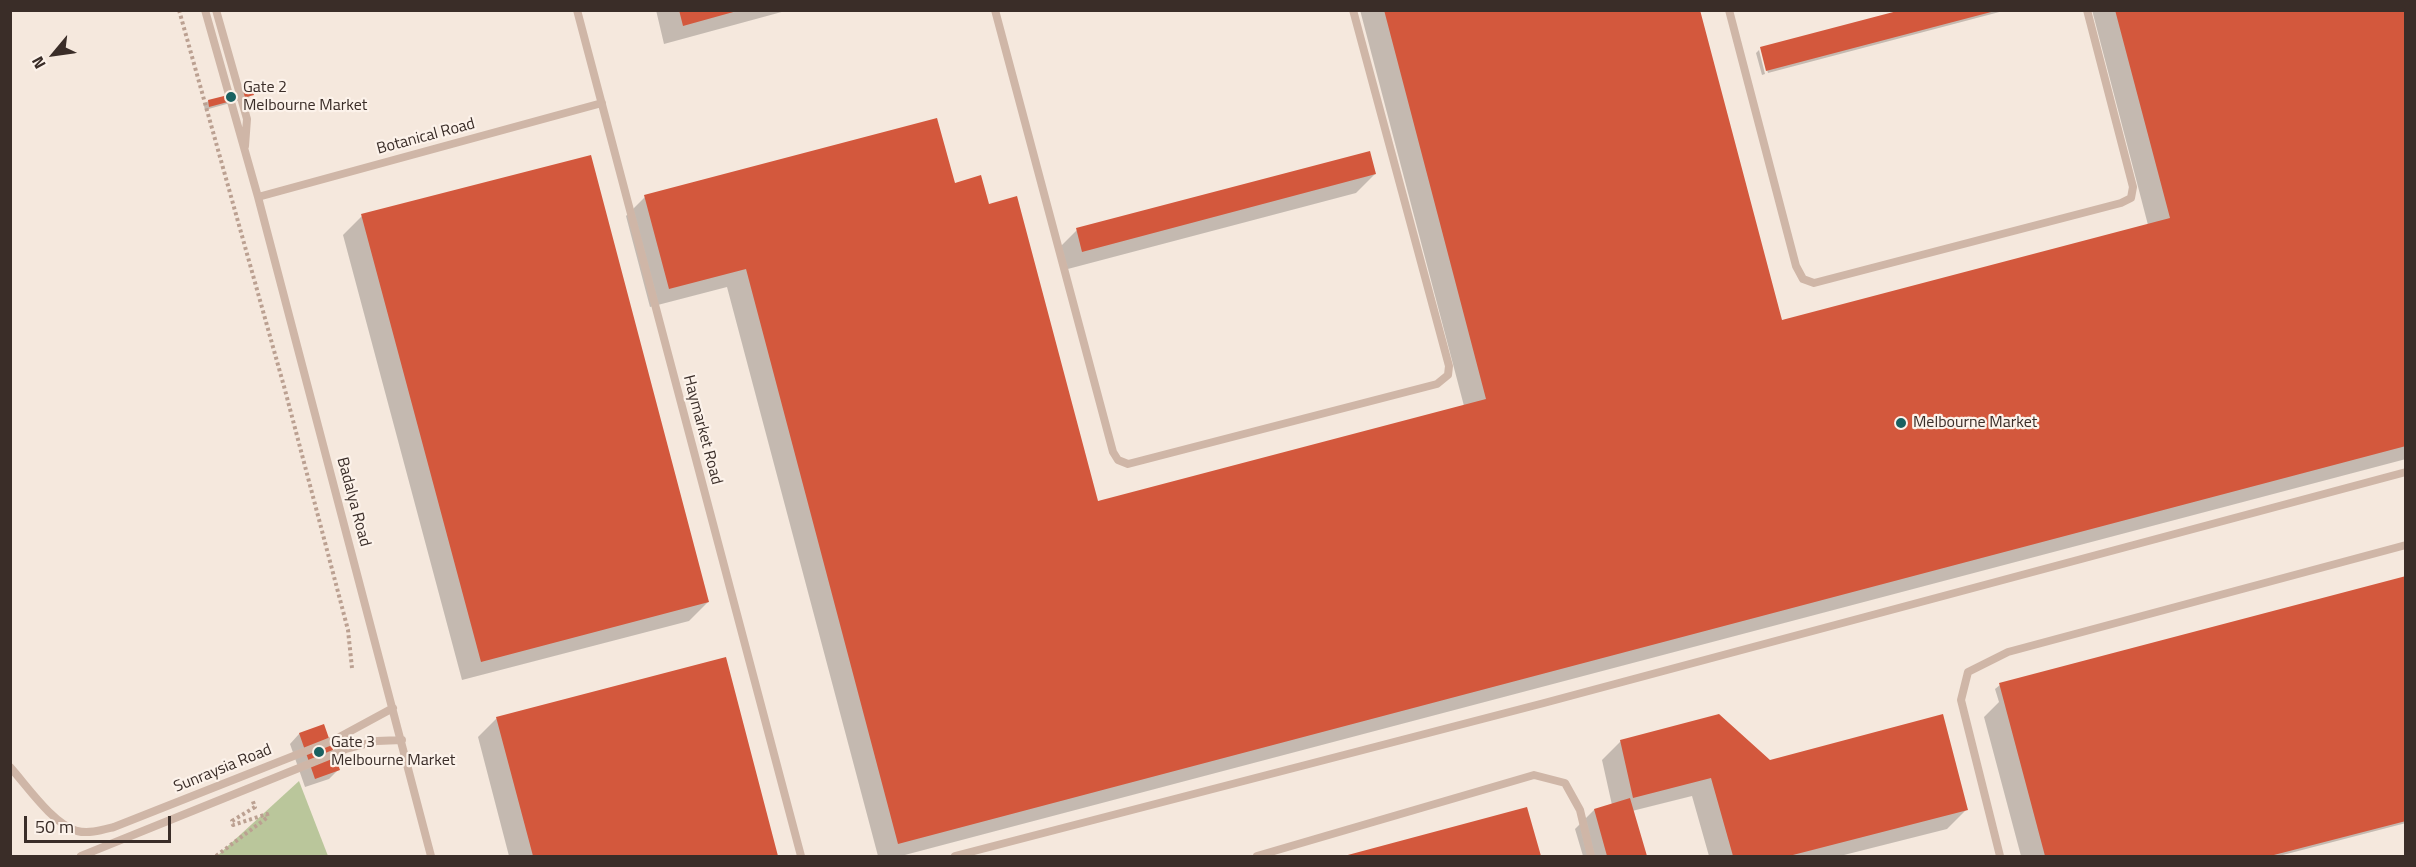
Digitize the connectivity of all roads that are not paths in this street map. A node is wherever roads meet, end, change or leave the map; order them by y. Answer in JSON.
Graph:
{"nodes":[{"id":1,"x":205,"y":10,"type":"edge"},
{"id":2,"x":216,"y":10,"type":"edge"},
{"id":3,"x":577,"y":10,"type":"edge"},
{"id":4,"x":995,"y":10,"type":"edge"},
{"id":5,"x":1353,"y":10,"type":"edge"},
{"id":6,"x":1729,"y":10,"type":"edge"},
{"id":7,"x":2087,"y":10,"type":"edge"},
{"id":8,"x":602,"y":103,"type":"junction"},
{"id":9,"x":245,"y":155,"type":"junction"},
{"id":10,"x":258,"y":197,"type":"junction"},
{"id":11,"x":2406,"y":472,"type":"edge"},
{"id":12,"x":2406,"y":545,"type":"edge"},
{"id":13,"x":393,"y":708,"type":"junction"},
{"id":14,"x":402,"y":740,"type":"junction"},
{"id":15,"x":10,"y":767,"type":"edge"},
{"id":16,"x":81,"y":856,"type":"edge"},
{"id":17,"x":431,"y":856,"type":"edge"},
{"id":18,"x":801,"y":856,"type":"edge"},
{"id":19,"x":955,"y":856,"type":"edge"},
{"id":20,"x":1257,"y":856,"type":"edge"},
{"id":21,"x":1592,"y":856,"type":"edge"},
{"id":22,"x":2000,"y":856,"type":"edge"}],
"edges":[{"from":1,"to":9,"type":"lane","name":"Badalya Road"},
{"from":2,"to":9,"type":"lane","name":"Badalya Road"},
{"from":3,"to":8,"type":"lane","name":"Haymarket Road"},
{"from":4,"to":5,"type":"lane"},
{"from":6,"to":7,"type":"lane"},
{"from":8,"to":10,"type":"lane","name":"Botanical Road"},
{"from":8,"to":18,"type":"lane","name":"Haymarket Road"},
{"from":9,"to":10,"type":"lane","name":"Badalya Road"},
{"from":10,"to":13,"type":"lane","name":"Badalya Road"},
{"from":11,"to":19,"type":"lane"},
{"from":12,"to":22,"type":"lane"},
{"from":13,"to":14,"type":"lane","name":"Badalya Road"},
{"from":13,"to":15,"type":"lane","name":"Sunraysia Road"},
{"from":14,"to":16,"type":"lane","name":"Sunraysia Road"},
{"from":14,"to":17,"type":"lane","name":"Badalya Road"},
{"from":20,"to":21,"type":"lane"}]}
